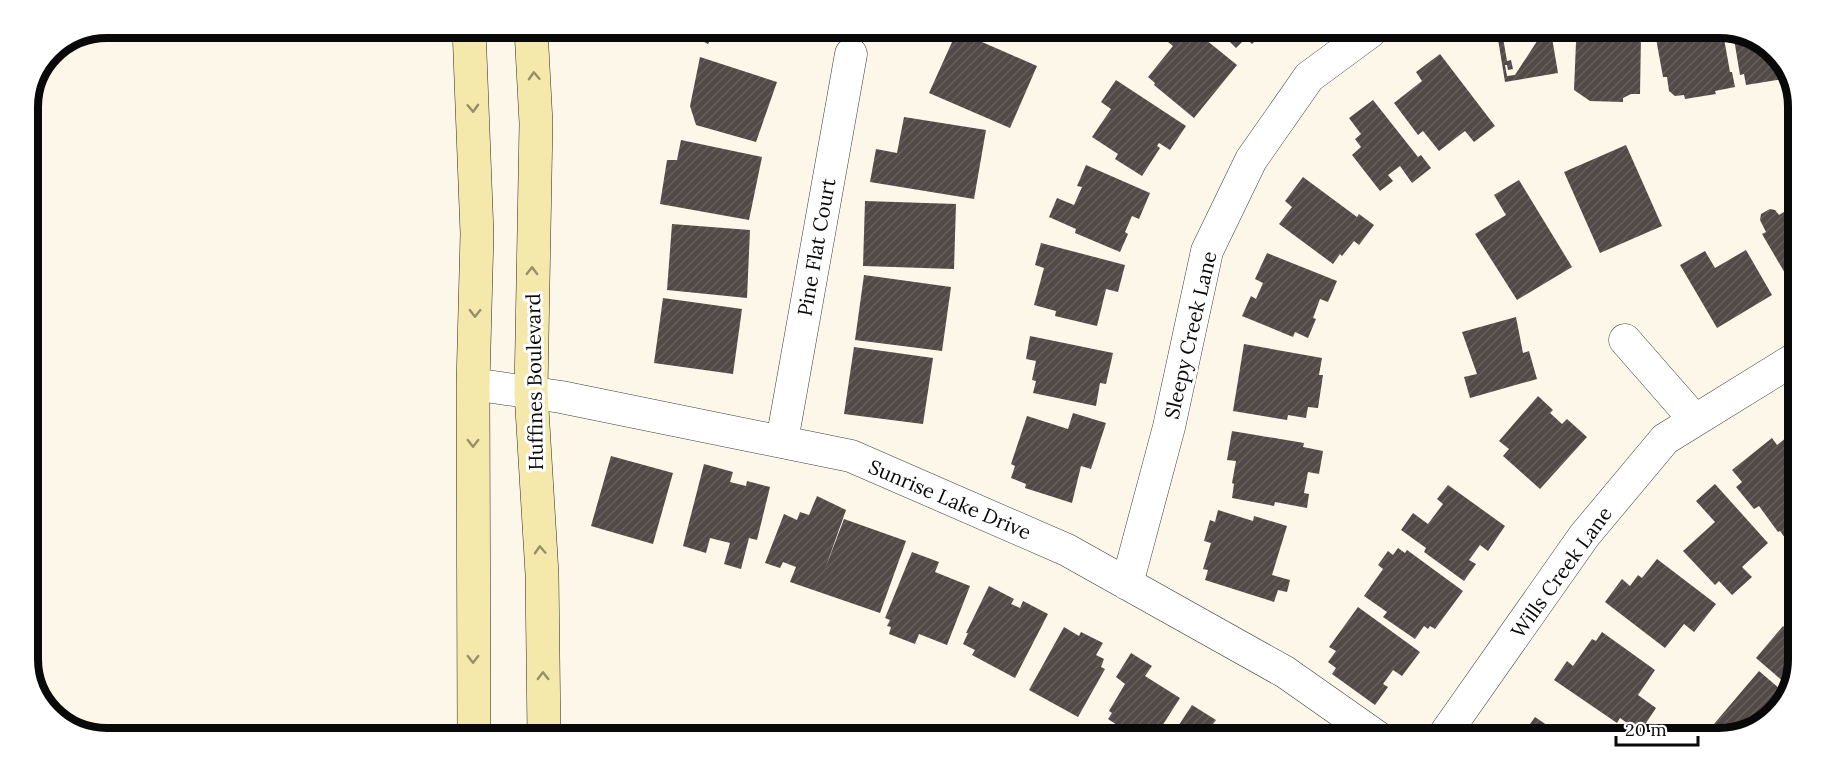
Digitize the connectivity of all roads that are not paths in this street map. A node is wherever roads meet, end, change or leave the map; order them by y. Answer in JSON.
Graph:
{"nodes":[{"id":1,"x":469,"y":37,"type":"edge"},
{"id":2,"x":531,"y":37,"type":"edge"},
{"id":3,"x":1363,"y":37,"type":"edge"},
{"id":4,"x":850,"y":54,"type":"dead end"},
{"id":5,"x":1625,"y":340,"type":"dead end"},
{"id":6,"x":1788,"y":363,"type":"edge"},
{"id":7,"x":473,"y":384,"type":"junction"},
{"id":8,"x":531,"y":392,"type":"junction"},
{"id":9,"x":1695,"y":420,"type":"junction"},
{"id":10,"x":782,"y":441,"type":"junction"},
{"id":11,"x":1127,"y":584,"type":"junction"},
{"id":12,"x":474,"y":728,"type":"edge"},
{"id":13,"x":544,"y":728,"type":"edge"},
{"id":14,"x":1365,"y":728,"type":"edge"},
{"id":15,"x":1449,"y":728,"type":"edge"}],
"edges":[{"from":1,"to":7,"type":"main road","one_way":true},
{"from":8,"to":2,"type":"main road","name":"Huffines Boulevard","one_way":true},
{"from":3,"to":11,"type":"street","name":"Sleepy Creek Lane"},
{"from":4,"to":10,"type":"street","name":"Pine Flat Court"},
{"from":5,"to":9,"type":"street"},
{"from":6,"to":9,"type":"street","name":"Wills Creek Lane"},
{"from":7,"to":8,"type":"street","name":"Sunrise Lake Drive"},
{"from":7,"to":12,"type":"main road","one_way":true},
{"from":8,"to":10,"type":"street","name":"Sunrise Lake Drive"},
{"from":13,"to":8,"type":"main road","name":"Huffines Boulevard","one_way":true},
{"from":9,"to":15,"type":"street","name":"Wills Creek Lane"},
{"from":10,"to":11,"type":"street","name":"Sunrise Lake Drive"},
{"from":11,"to":14,"type":"street","name":"Sunrise Lake Drive"}]}
